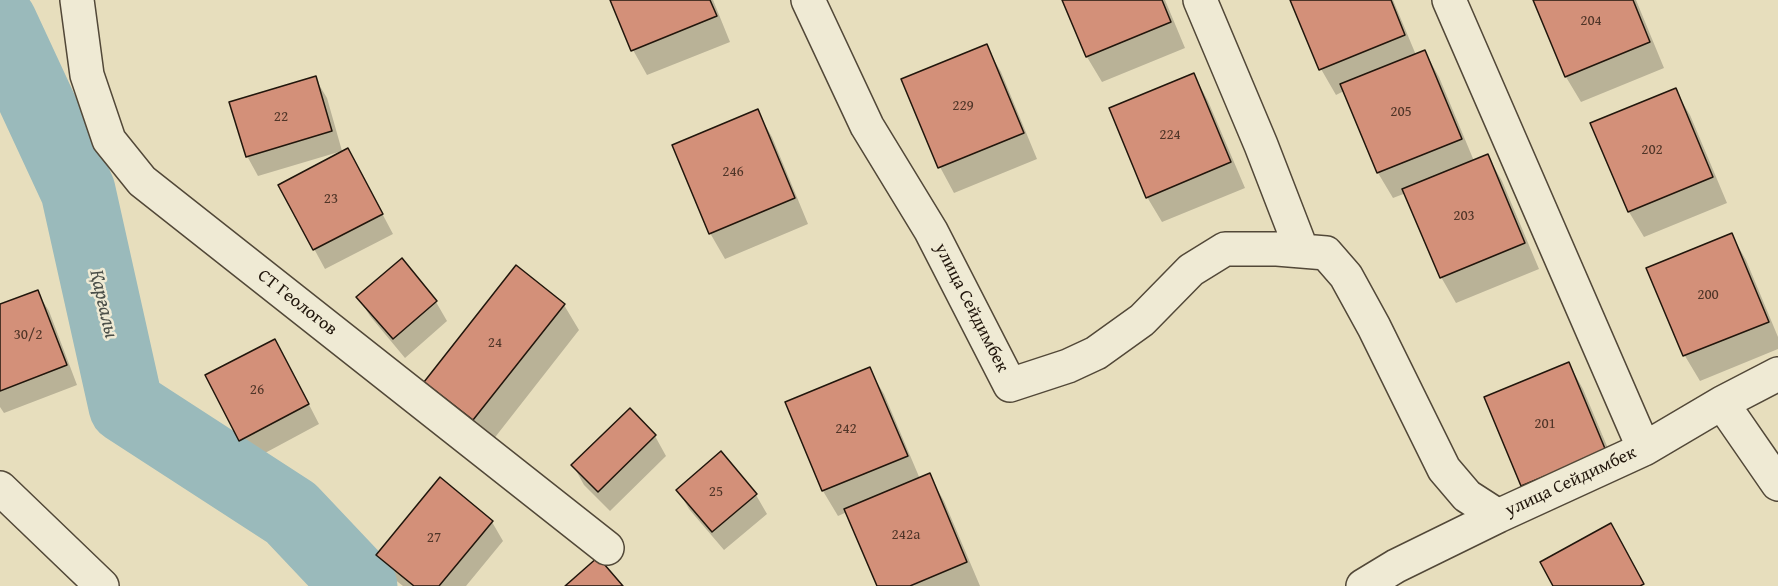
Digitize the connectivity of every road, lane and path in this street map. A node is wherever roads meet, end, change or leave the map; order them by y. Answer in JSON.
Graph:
{"nodes":[{"id":1,"x":77,"y":0,"type":"edge"},
{"id":2,"x":808,"y":0,"type":"edge"},
{"id":3,"x":1200,"y":0,"type":"edge"},
{"id":4,"x":1449,"y":0,"type":"edge"},
{"id":5,"x":1302,"y":251,"type":"junction"},
{"id":6,"x":1778,"y":374,"type":"edge"},
{"id":7,"x":1722,"y":403,"type":"junction"},
{"id":8,"x":1644,"y":448,"type":"junction"},
{"id":9,"x":1778,"y":484,"type":"edge"},
{"id":10,"x":0,"y":488,"type":"edge"},
{"id":11,"x":1498,"y":516,"type":"junction"},
{"id":12,"x":607,"y":548,"type":"dead end"},
{"id":13,"x":90,"y":582,"type":"edge"},
{"id":14,"x":1363,"y":586,"type":"edge"}],
"edges":[{"from":1,"to":12,"type":"street","name":"СТ Геологов"},
{"from":2,"to":5,"type":"street","name":"улица Сейдимбек"},
{"from":3,"to":5,"type":"street"},
{"from":4,"to":8,"type":"street","name":"улица Сейдимбек"},
{"from":5,"to":11,"type":"street","name":"улица Сейдимбек"},
{"from":6,"to":7,"type":"street"},
{"from":7,"to":8,"type":"street"},
{"from":7,"to":9,"type":"street"},
{"from":8,"to":11,"type":"street","name":"улица Сейдимбек"},
{"from":10,"to":13,"type":"street"},
{"from":11,"to":14,"type":"street"}]}
